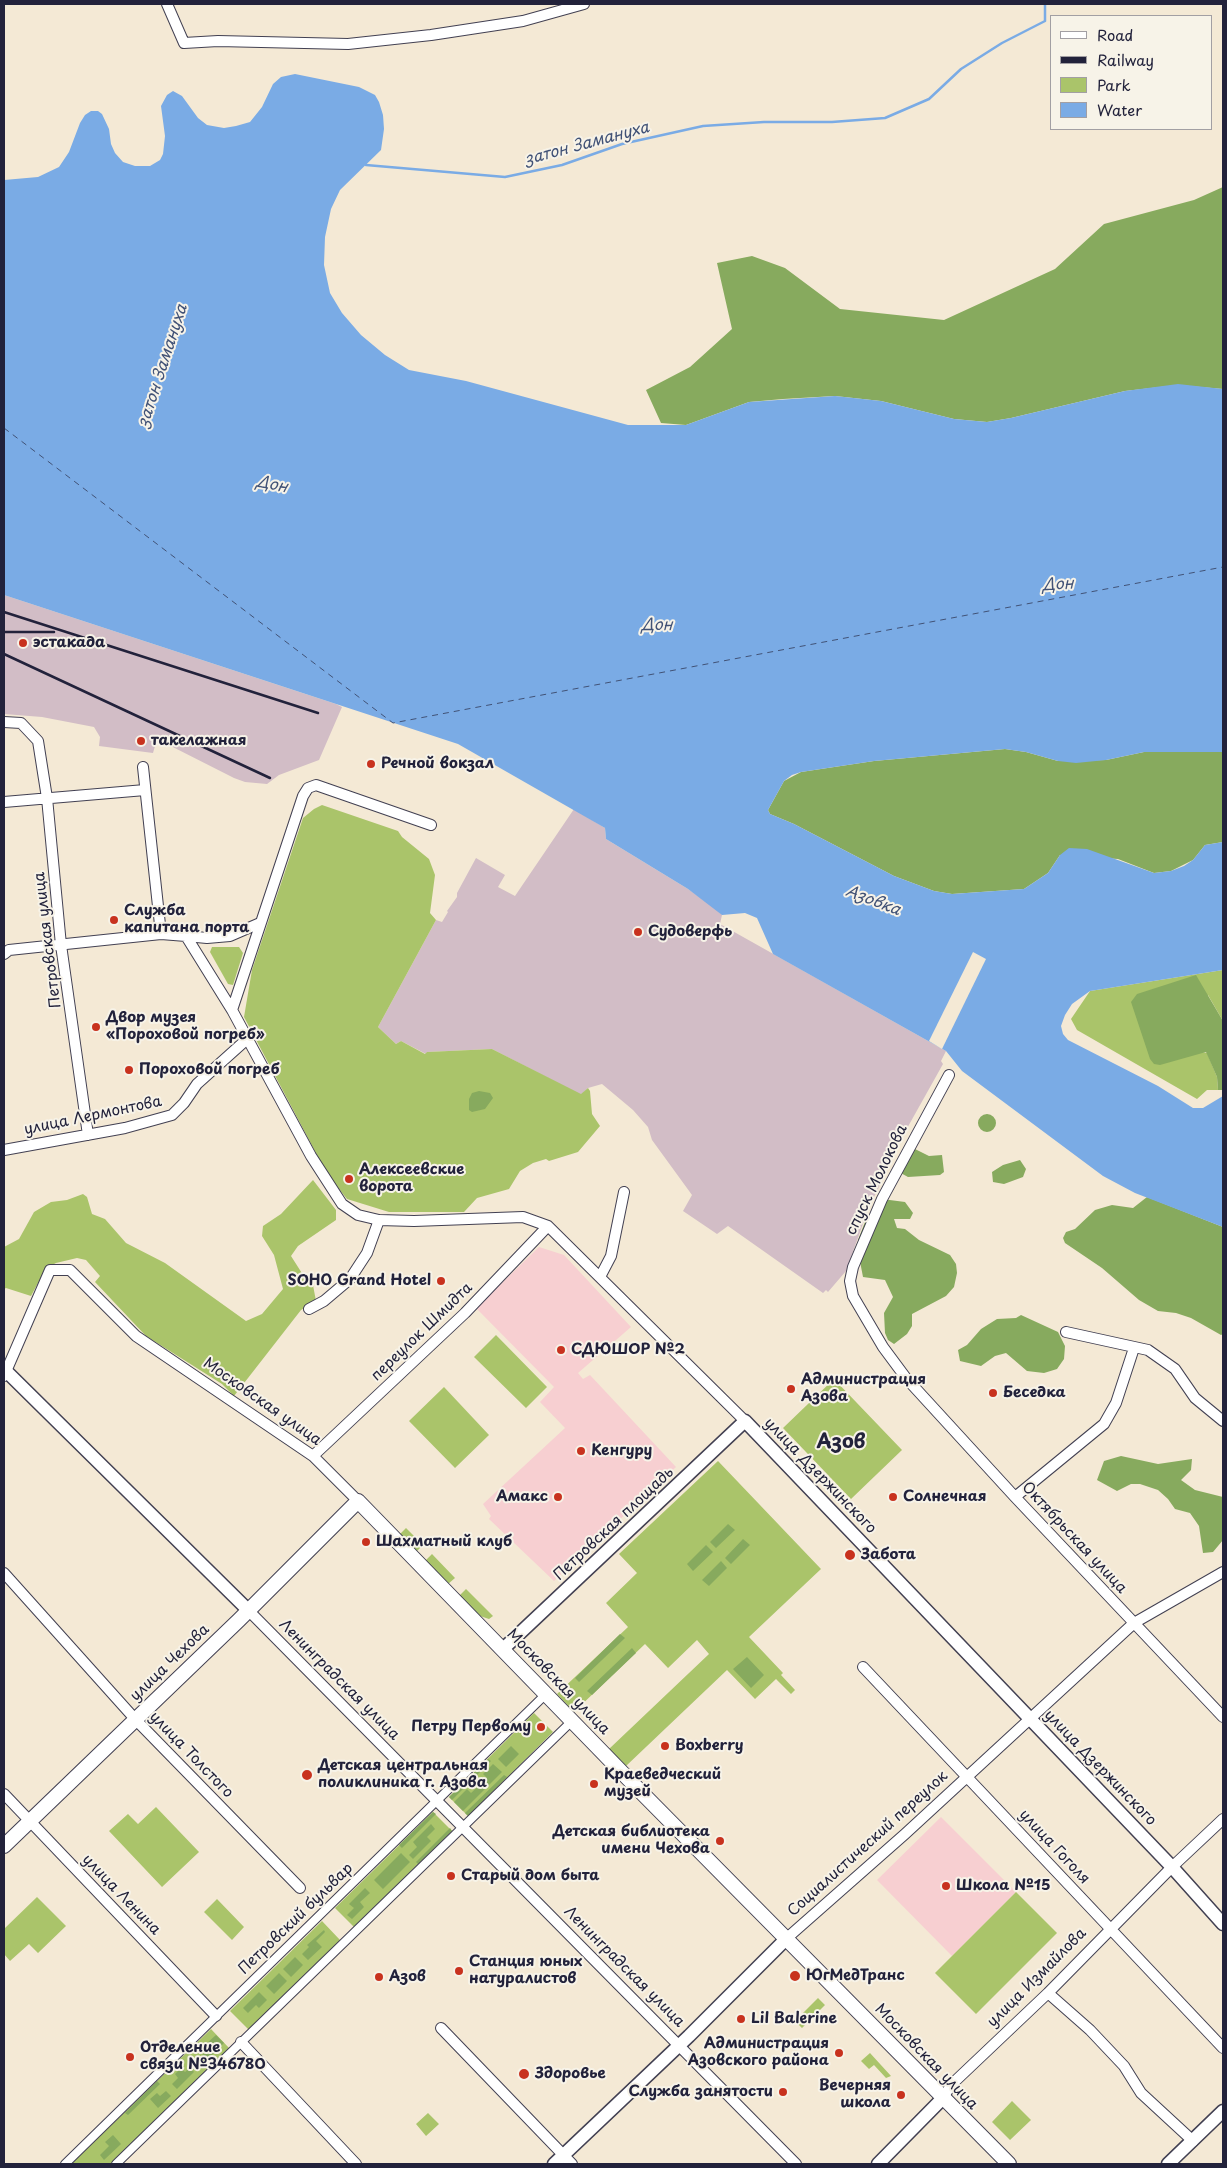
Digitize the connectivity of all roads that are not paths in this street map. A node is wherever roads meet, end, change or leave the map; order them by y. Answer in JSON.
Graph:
{"nodes":[{"id":1,"x":167,"y":4,"type":"edge"},
{"id":2,"x":584,"y":4,"type":"edge"},
{"id":3,"x":4,"y":722,"type":"edge"},
{"id":4,"x":143,"y":767,"type":"dead end"},
{"id":5,"x":145,"y":790,"type":"junction"},
{"id":6,"x":47,"y":798,"type":"junction"},
{"id":7,"x":4,"y":802,"type":"edge"},
{"id":8,"x":431,"y":825,"type":"dead end"},
{"id":9,"x":260,"y":923,"type":"junction"},
{"id":10,"x":161,"y":934,"type":"junction"},
{"id":11,"x":186,"y":936,"type":"junction"},
{"id":12,"x":61,"y":945,"type":"junction"},
{"id":13,"x":4,"y":954,"type":"edge"},
{"id":14,"x":232,"y":1010,"type":"junction"},
{"id":15,"x":246,"y":1040,"type":"junction"},
{"id":16,"x":948,"y":1075,"type":"dead end"},
{"id":17,"x":88,"y":1135,"type":"junction"},
{"id":18,"x":4,"y":1150,"type":"edge"},
{"id":19,"x":624,"y":1192,"type":"dead end"},
{"id":20,"x":379,"y":1220,"type":"junction"},
{"id":21,"x":548,"y":1226,"type":"junction"},
{"id":22,"x":600,"y":1276,"type":"junction"},
{"id":23,"x":309,"y":1309,"type":"dead end"},
{"id":24,"x":1066,"y":1332,"type":"dead end"},
{"id":25,"x":1134,"y":1348,"type":"junction"},
{"id":26,"x":5,"y":1373,"type":"edge"},
{"id":27,"x":906,"y":1378,"type":"joint"},
{"id":28,"x":746,"y":1421,"type":"junction"},
{"id":29,"x":1223,"y":1421,"type":"edge"},
{"id":30,"x":313,"y":1456,"type":"junction"},
{"id":31,"x":1015,"y":1497,"type":"junction"},
{"id":32,"x":358,"y":1501,"type":"junction"},
{"id":33,"x":1223,"y":1572,"type":"edge"},
{"id":34,"x":4,"y":1573,"type":"edge"},
{"id":35,"x":248,"y":1610,"type":"junction"},
{"id":36,"x":1134,"y":1623,"type":"junction"},
{"id":37,"x":503,"y":1649,"type":"junction"},
{"id":38,"x":863,"y":1667,"type":"dead end"},
{"id":39,"x":546,"y":1694,"type":"junction"},
{"id":40,"x":1223,"y":1717,"type":"edge"},
{"id":41,"x":135,"y":1719,"type":"junction"},
{"id":42,"x":1030,"y":1719,"type":"junction"},
{"id":43,"x":572,"y":1720,"type":"junction"},
{"id":44,"x":967,"y":1777,"type":"junction"},
{"id":45,"x":4,"y":1794,"type":"edge"},
{"id":46,"x":436,"y":1801,"type":"junction"},
{"id":47,"x":1223,"y":1819,"type":"edge"},
{"id":48,"x":30,"y":1822,"type":"junction"},
{"id":49,"x":462,"y":1828,"type":"junction"},
{"id":50,"x":4,"y":1846,"type":"edge"},
{"id":51,"x":1172,"y":1866,"type":"junction"},
{"id":52,"x":300,"y":1888,"type":"dead end"},
{"id":53,"x":1223,"y":1924,"type":"edge"},
{"id":54,"x":1111,"y":1929,"type":"junction"},
{"id":55,"x":787,"y":1938,"type":"junction"},
{"id":56,"x":1048,"y":1993,"type":"junction"},
{"id":57,"x":216,"y":2016,"type":"junction"},
{"id":58,"x":441,"y":2028,"type":"dead end"},
{"id":59,"x":242,"y":2042,"type":"junction"},
{"id":60,"x":679,"y":2046,"type":"junction"},
{"id":61,"x":1223,"y":2048,"type":"edge"},
{"id":62,"x":943,"y":2098,"type":"junction"},
{"id":63,"x":1223,"y":2111,"type":"edge"},
{"id":64,"x":1193,"y":2141,"type":"junction"},
{"id":65,"x":563,"y":2161,"type":"edge"},
{"id":66,"x":65,"y":2164,"type":"edge"},
{"id":67,"x":116,"y":2164,"type":"edge"},
{"id":68,"x":356,"y":2164,"type":"edge"},
{"id":69,"x":796,"y":2164,"type":"edge"},
{"id":70,"x":878,"y":2164,"type":"edge"},
{"id":71,"x":1009,"y":2164,"type":"edge"},
{"id":72,"x":1168,"y":2164,"type":"edge"}],
"edges":[{"from":1,"to":2,"type":"street"},
{"from":3,"to":6,"type":"street","name":"Петровская улица"},
{"from":4,"to":5,"type":"street"},
{"from":5,"to":6,"type":"street"},
{"from":5,"to":10,"type":"street"},
{"from":6,"to":7,"type":"street"},
{"from":6,"to":12,"type":"street","name":"Петровская улица"},
{"from":8,"to":9,"type":"street"},
{"from":9,"to":11,"type":"street"},
{"from":9,"to":14,"type":"street"},
{"from":10,"to":11,"type":"street"},
{"from":10,"to":12,"type":"street"},
{"from":11,"to":14,"type":"street"},
{"from":12,"to":13,"type":"street"},
{"from":12,"to":17,"type":"street","name":"Петровская улица"},
{"from":14,"to":15,"type":"street"},
{"from":15,"to":17,"type":"street","name":"улица Лермонтова"},
{"from":15,"to":20,"type":"street","name":"улица Дзержинского"},
{"from":16,"to":27,"type":"street","name":"спуск Молокова"},
{"from":17,"to":18,"type":"street","name":"улица Лермонтова"},
{"from":19,"to":22,"type":"street"},
{"from":20,"to":21,"type":"street","name":"улица Дзержинского"},
{"from":20,"to":23,"type":"street"},
{"from":21,"to":22,"type":"street","name":"улица Дзержинского"},
{"from":21,"to":30,"type":"street","name":"переулок Шмидта"},
{"from":22,"to":28,"type":"street","name":"улица Дзержинского"},
{"from":24,"to":25,"type":"street"},
{"from":25,"to":29,"type":"street"},
{"from":25,"to":31,"type":"street"},
{"from":26,"to":30,"type":"street","name":"Московская улица"},
{"from":26,"to":35,"type":"street","name":"Ленинградская улица"},
{"from":27,"to":31,"type":"street","name":"Октябрьская улица"},
{"from":28,"to":37,"type":"street","name":"Петровская площадь"},
{"from":28,"to":42,"type":"street","name":"улица Дзержинского"},
{"from":30,"to":32,"type":"street","name":"Московская улица"},
{"from":31,"to":36,"type":"street","name":"Октябрьская улица"},
{"from":32,"to":35,"type":"main road","name":"улица Чехова"},
{"from":32,"to":37,"type":"main road","name":"Московская улица"},
{"from":33,"to":36,"type":"street","name":"Социалистический переулок"},
{"from":34,"to":41,"type":"street","name":"улица Толстого"},
{"from":35,"to":41,"type":"main road","name":"улица Чехова"},
{"from":35,"to":46,"type":"street","name":"Ленинградская улица"},
{"from":36,"to":40,"type":"street","name":"Октябрьская улица"},
{"from":36,"to":42,"type":"street","name":"Социалистический переулок"},
{"from":37,"to":39,"type":"main road","name":"Московская улица"},
{"from":38,"to":44,"type":"street","name":"улица Гоголя"},
{"from":39,"to":43,"type":"main road","name":"Московская улица"},
{"from":39,"to":46,"type":"street","name":"Петровский бульвар"},
{"from":41,"to":48,"type":"main road","name":"улица Чехова"},
{"from":41,"to":52,"type":"street","name":"улица Толстого"},
{"from":42,"to":44,"type":"street","name":"Социалистический переулок"},
{"from":42,"to":51,"type":"street","name":"улица Дзержинского"},
{"from":43,"to":49,"type":"street"},
{"from":43,"to":55,"type":"main road","name":"Московская улица"},
{"from":44,"to":54,"type":"street","name":"улица Гоголя"},
{"from":44,"to":55,"type":"street","name":"Социалистический переулок"},
{"from":45,"to":48,"type":"street","name":"улица Ленина"},
{"from":46,"to":49,"type":"street","name":"Ленинградская улица"},
{"from":46,"to":57,"type":"street","name":"Петровский бульвар"},
{"from":47,"to":51,"type":"street","name":"улица Измайлова"},
{"from":48,"to":50,"type":"main road","name":"улица Чехова"},
{"from":48,"to":57,"type":"street","name":"улица Ленина"},
{"from":49,"to":59,"type":"street"},
{"from":49,"to":60,"type":"street","name":"Ленинградская улица"},
{"from":51,"to":53,"type":"street","name":"улица Дзержинского"},
{"from":51,"to":54,"type":"street","name":"улица Измайлова"},
{"from":54,"to":56,"type":"street","name":"улица Измайлова"},
{"from":54,"to":61,"type":"street","name":"улица Гоголя"},
{"from":55,"to":60,"type":"street","name":"Социалистический переулок"},
{"from":55,"to":62,"type":"main road","name":"Московская улица"},
{"from":56,"to":62,"type":"street","name":"улица Измайлова"},
{"from":56,"to":64,"type":"street"},
{"from":57,"to":66,"type":"street","name":"Петровский бульвар"},
{"from":58,"to":65,"type":"street"},
{"from":59,"to":67,"type":"street"},
{"from":59,"to":68,"type":"street"},
{"from":60,"to":65,"type":"street","name":"Социалистический переулок"},
{"from":60,"to":69,"type":"street","name":"Ленинградская улица"},
{"from":62,"to":70,"type":"street","name":"улица Измайлова"},
{"from":62,"to":71,"type":"main road","name":"Московская улица"},
{"from":63,"to":64,"type":"street"},
{"from":64,"to":72,"type":"street"}]}
